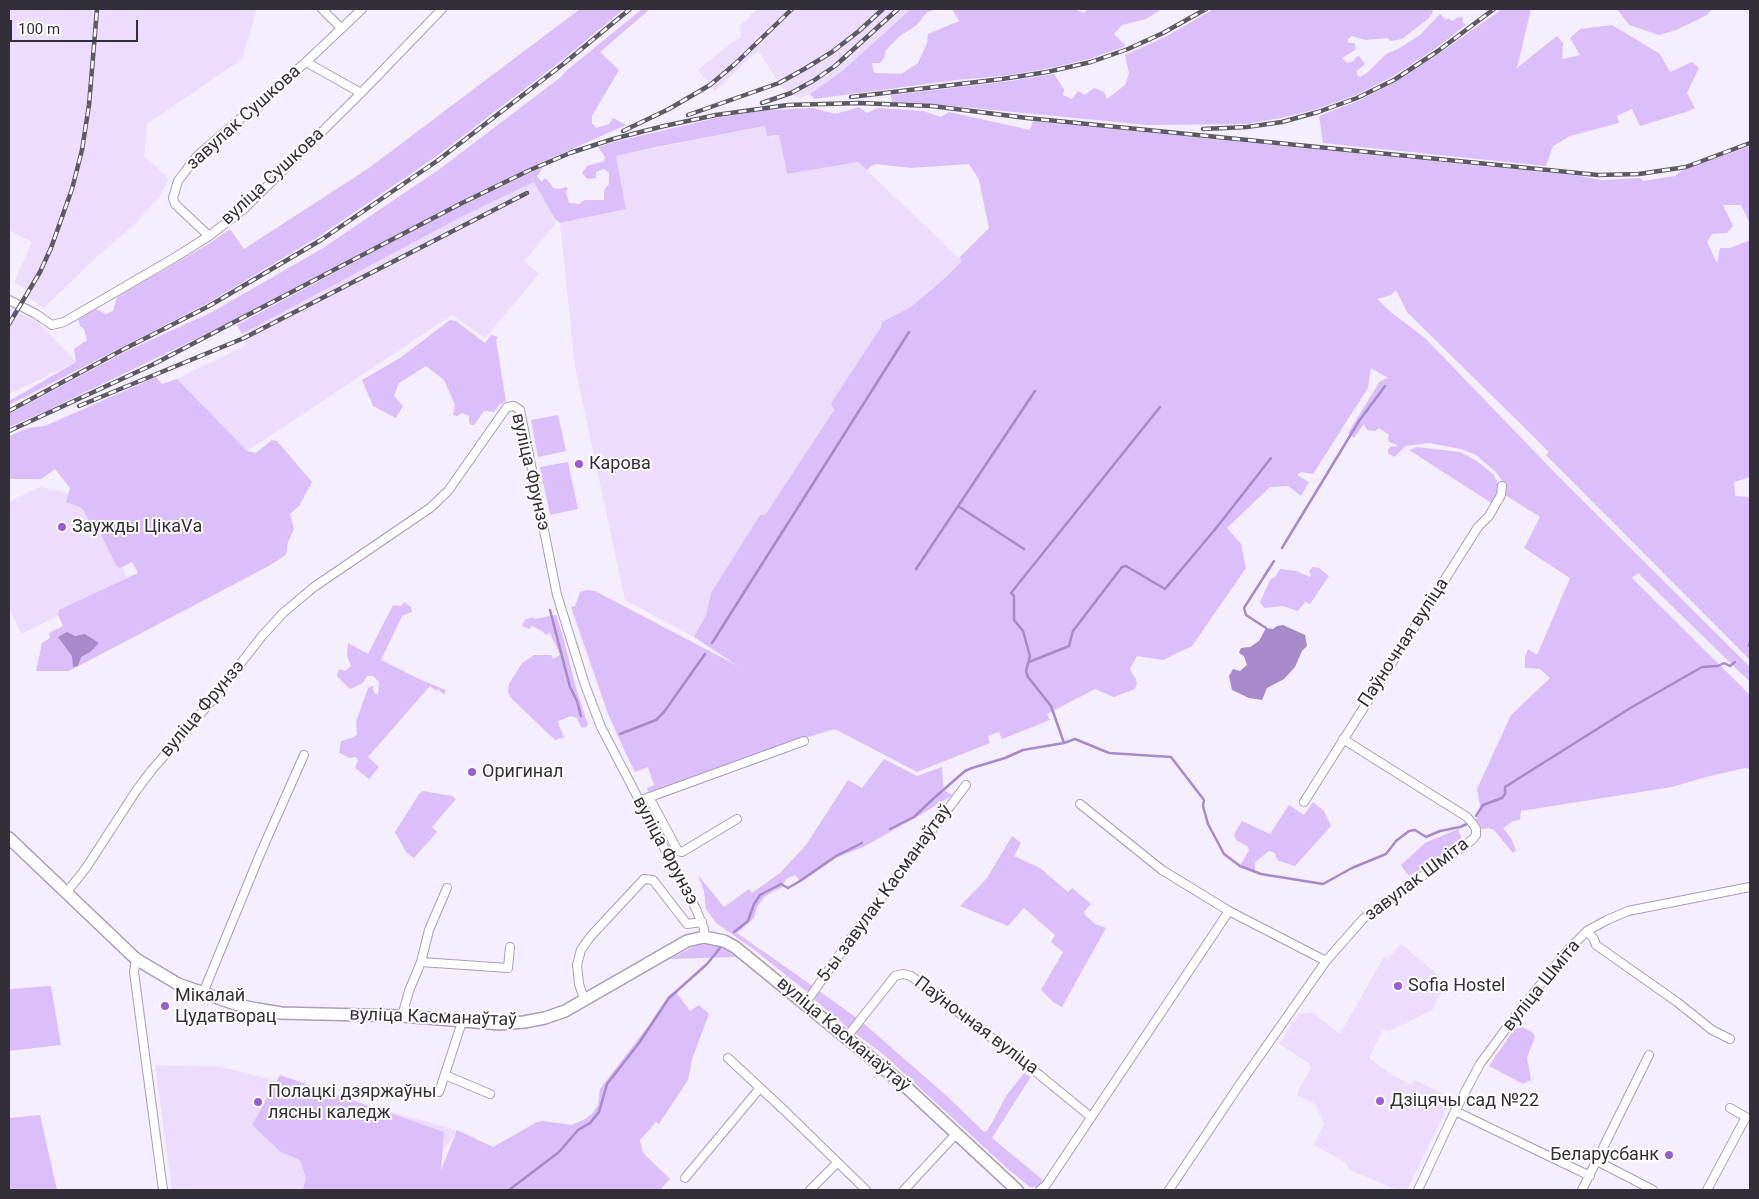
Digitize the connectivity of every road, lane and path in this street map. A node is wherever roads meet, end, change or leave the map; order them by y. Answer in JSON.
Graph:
{"nodes":[{"id":1,"x":322,"y":9,"type":"edge"},
{"id":2,"x":362,"y":9,"type":"edge"},
{"id":3,"x":442,"y":9,"type":"edge"},
{"id":4,"x":341,"y":28,"type":"junction"},
{"id":5,"x":306,"y":62,"type":"junction"},
{"id":6,"x":361,"y":93,"type":"junction"},
{"id":7,"x":209,"y":236,"type":"junction"},
{"id":8,"x":9,"y":300,"type":"edge"},
{"id":9,"x":1502,"y":486,"type":"dead end"},
{"id":10,"x":1343,"y":739,"type":"junction"},
{"id":11,"x":804,"y":741,"type":"dead end"},
{"id":12,"x":304,"y":755,"type":"dead end"},
{"id":13,"x":966,"y":785,"type":"dead end"},
{"id":14,"x":649,"y":797,"type":"junction"},
{"id":15,"x":639,"y":801,"type":"junction"},
{"id":16,"x":1304,"y":802,"type":"dead end"},
{"id":17,"x":1080,"y":804,"type":"dead end"},
{"id":18,"x":736,"y":819,"type":"dead end"},
{"id":19,"x":9,"y":838,"type":"edge"},
{"id":20,"x":1750,"y":887,"type":"edge"},
{"id":21,"x":447,"y":888,"type":"dead end"},
{"id":22,"x":66,"y":893,"type":"junction"},
{"id":23,"x":1229,"y":910,"type":"junction"},
{"id":24,"x":702,"y":922,"type":"junction"},
{"id":25,"x":1587,"y":931,"type":"junction"},
{"id":26,"x":704,"y":937,"type":"junction"},
{"id":27,"x":510,"y":947,"type":"dead end"},
{"id":28,"x":136,"y":959,"type":"junction"},
{"id":29,"x":1326,"y":961,"type":"junction"},
{"id":30,"x":421,"y":962,"type":"junction"},
{"id":31,"x":202,"y":993,"type":"junction"},
{"id":32,"x":584,"y":999,"type":"junction"},
{"id":33,"x":805,"y":1004,"type":"junction"},
{"id":34,"x":402,"y":1016,"type":"junction"},
{"id":35,"x":462,"y":1022,"type":"junction"},
{"id":36,"x":846,"y":1038,"type":"junction"},
{"id":37,"x":1730,"y":1039,"type":"dead end"},
{"id":38,"x":1649,"y":1055,"type":"dead end"},
{"id":39,"x":728,"y":1058,"type":"dead end"},
{"id":40,"x":445,"y":1076,"type":"junction"},
{"id":41,"x":760,"y":1088,"type":"junction"},
{"id":42,"x":439,"y":1092,"type":"dead end"},
{"id":43,"x":490,"y":1094,"type":"dead end"},
{"id":44,"x":1730,"y":1108,"type":"dead end"},
{"id":45,"x":1455,"y":1111,"type":"junction"},
{"id":46,"x":1091,"y":1117,"type":"junction"},
{"id":47,"x":956,"y":1134,"type":"junction"},
{"id":48,"x":1598,"y":1161,"type":"junction"},
{"id":49,"x":837,"y":1163,"type":"junction"},
{"id":50,"x":1590,"y":1176,"type":"junction"},
{"id":51,"x":685,"y":1178,"type":"dead end"},
{"id":52,"x":163,"y":1190,"type":"edge"},
{"id":53,"x":810,"y":1190,"type":"edge"},
{"id":54,"x":866,"y":1190,"type":"edge"},
{"id":55,"x":904,"y":1190,"type":"edge"},
{"id":56,"x":1017,"y":1190,"type":"edge"},
{"id":57,"x":1040,"y":1190,"type":"edge"},
{"id":58,"x":1169,"y":1190,"type":"edge"},
{"id":59,"x":1418,"y":1190,"type":"edge"},
{"id":60,"x":1582,"y":1190,"type":"edge"},
{"id":61,"x":1653,"y":1190,"type":"edge"},
{"id":62,"x":1707,"y":1190,"type":"edge"}],
"edges":[{"from":1,"to":4,"type":"street"},
{"from":2,"to":4,"type":"street","name":"завулак Сушкова"},
{"from":3,"to":6,"type":"street","name":"вуліца Сушкова"},
{"from":4,"to":5,"type":"street","name":"завулак Сушкова"},
{"from":5,"to":6,"type":"street"},
{"from":5,"to":7,"type":"street","name":"завулак Сушкова"},
{"from":6,"to":7,"type":"street","name":"вуліца Сушкова"},
{"from":7,"to":8,"type":"street","name":"вуліца Сушкова"},
{"from":9,"to":10,"type":"street","name":"Паўночная вуліца"},
{"from":10,"to":16,"type":"street","name":"Паўночная вуліца"},
{"from":10,"to":29,"type":"street","name":"завулак Шміта"},
{"from":11,"to":14,"type":"street"},
{"from":12,"to":31,"type":"street"},
{"from":13,"to":33,"type":"street","name":"5-ы завулак Касманаўтаў"},
{"from":14,"to":15,"type":"street"},
{"from":14,"to":18,"type":"street"},
{"from":15,"to":22,"type":"street","name":"вуліца Фрунзэ"},
{"from":15,"to":24,"type":"street","name":"вуліца Фрунзэ"},
{"from":17,"to":23,"type":"street"},
{"from":19,"to":22,"type":"main road","name":"вуліца Касманаўтаў"},
{"from":20,"to":25,"type":"street","name":"вуліца Шміта"},
{"from":21,"to":30,"type":"street"},
{"from":22,"to":28,"type":"main road","name":"вуліца Касманаўтаў"},
{"from":23,"to":29,"type":"street"},
{"from":23,"to":46,"type":"street"},
{"from":24,"to":26,"type":"street","name":"вуліца Фрунзэ"},
{"from":24,"to":32,"type":"street"},
{"from":25,"to":37,"type":"street"},
{"from":25,"to":45,"type":"street","name":"вуліца Шміта"},
{"from":26,"to":32,"type":"main road","name":"вуліца Касманаўтаў"},
{"from":26,"to":33,"type":"main road","name":"вуліца Касманаўтаў"},
{"from":27,"to":30,"type":"street"},
{"from":28,"to":31,"type":"main road","name":"вуліца Касманаўтаў"},
{"from":28,"to":52,"type":"street"},
{"from":29,"to":58,"type":"street","name":"завулак Шміта"},
{"from":30,"to":34,"type":"street"},
{"from":31,"to":34,"type":"main road","name":"вуліца Касманаўтаў"},
{"from":32,"to":35,"type":"main road","name":"вуліца Касманаўтаў"},
{"from":33,"to":36,"type":"main road","name":"вуліца Касманаўтаў"},
{"from":34,"to":35,"type":"main road","name":"вуліца Касманаўтаў"},
{"from":35,"to":40,"type":"street"},
{"from":36,"to":46,"type":"street","name":"Паўночная вуліца"},
{"from":36,"to":47,"type":"main road","name":"вуліца Касманаўтаў"},
{"from":38,"to":48,"type":"street"},
{"from":39,"to":41,"type":"street"},
{"from":40,"to":42,"type":"street"},
{"from":40,"to":43,"type":"street"},
{"from":41,"to":49,"type":"street"},
{"from":41,"to":51,"type":"street"},
{"from":44,"to":62,"type":"street"},
{"from":45,"to":50,"type":"street"},
{"from":45,"to":59,"type":"street","name":"вуліца Шміта"},
{"from":46,"to":57,"type":"street"},
{"from":47,"to":55,"type":"street"},
{"from":47,"to":56,"type":"main road","name":"вуліца Касманаўтаў"},
{"from":48,"to":50,"type":"street"},
{"from":48,"to":61,"type":"street"},
{"from":49,"to":53,"type":"street"},
{"from":49,"to":54,"type":"street"},
{"from":50,"to":60,"type":"street"}]}
